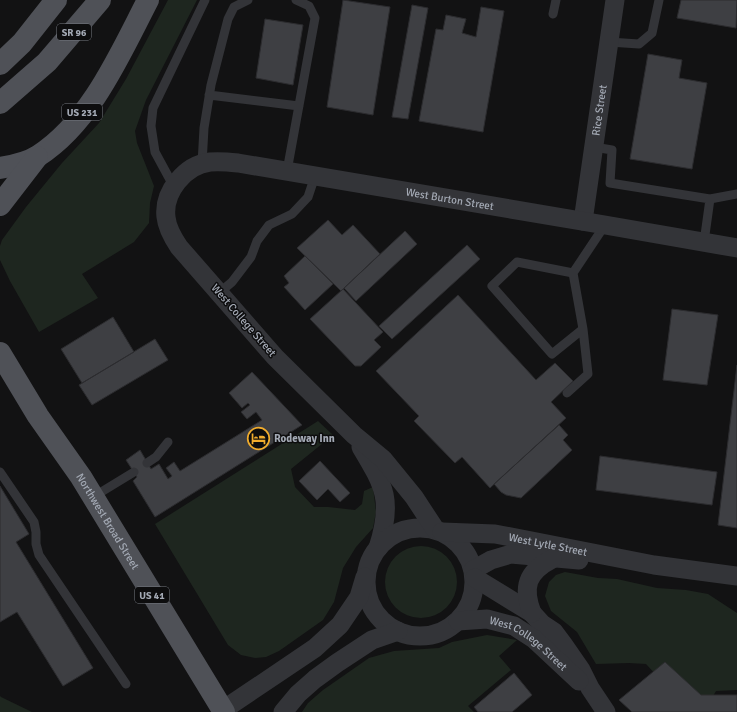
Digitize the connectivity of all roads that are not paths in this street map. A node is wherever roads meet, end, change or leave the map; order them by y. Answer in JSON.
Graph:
{"nodes":[{"id":1,"x":56,"y":0,"type":"edge"},
{"id":2,"x":100,"y":0,"type":"edge"},
{"id":3,"x":148,"y":0,"type":"edge"},
{"id":4,"x":205,"y":0,"type":"edge"},
{"id":5,"x":248,"y":0,"type":"edge"},
{"id":6,"x":296,"y":0,"type":"edge"},
{"id":7,"x":556,"y":0,"type":"edge"},
{"id":8,"x":614,"y":0,"type":"edge"},
{"id":9,"x":659,"y":0,"type":"edge"},
{"id":10,"x":553,"y":14,"type":"dead end"},
{"id":11,"x":609,"y":42,"type":"junction"},
{"id":12,"x":0,"y":64,"type":"edge"},
{"id":13,"x":209,"y":95,"type":"junction"},
{"id":14,"x":0,"y":103,"type":"edge"},
{"id":15,"x":299,"y":106,"type":"junction"},
{"id":16,"x":594,"y":147,"type":"junction"},
{"id":17,"x":37,"y":157,"type":"junction"},
{"id":18,"x":202,"y":164,"type":"junction"},
{"id":19,"x":0,"y":168,"type":"edge"},
{"id":20,"x":287,"y":171,"type":"junction"},
{"id":21,"x":315,"y":176,"type":"junction"},
{"id":22,"x":173,"y":188,"type":"junction"},
{"id":23,"x":737,"y":194,"type":"edge"},
{"id":24,"x":710,"y":199,"type":"junction"},
{"id":25,"x":0,"y":205,"type":"edge"},
{"id":26,"x":583,"y":221,"type":"junction"},
{"id":27,"x":605,"y":225,"type":"junction"},
{"id":28,"x":704,"y":242,"type":"junction"},
{"id":29,"x":737,"y":248,"type":"edge"},
{"id":30,"x":573,"y":272,"type":"junction"},
{"id":31,"x":219,"y":292,"type":"junction"},
{"id":32,"x":583,"y":329,"type":"junction"},
{"id":33,"x":0,"y":353,"type":"edge"},
{"id":34,"x":567,"y":393,"type":"dead end"},
{"id":35,"x":354,"y":435,"type":"junction"},
{"id":36,"x":168,"y":442,"type":"dead end"},
{"id":37,"x":148,"y":463,"type":"dead end"},
{"id":38,"x":0,"y":472,"type":"edge"},
{"id":39,"x":134,"y":472,"type":"dead end"},
{"id":40,"x":93,"y":497,"type":"junction"},
{"id":41,"x":438,"y":531,"type":"junction"},
{"id":42,"x":378,"y":548,"type":"junction"},
{"id":43,"x":552,"y":559,"type":"junction"},
{"id":44,"x":654,"y":565,"type":"junction"},
{"id":45,"x":366,"y":574,"type":"junction"},
{"id":46,"x":474,"y":574,"type":"junction"},
{"id":47,"x":737,"y":576,"type":"edge"},
{"id":48,"x":532,"y":613,"type":"junction"},
{"id":49,"x":458,"y":621,"type":"junction"},
{"id":50,"x":398,"y":631,"type":"junction"},
{"id":51,"x":126,"y":684,"type":"dead end"},
{"id":52,"x":590,"y":688,"type":"junction"},
{"id":53,"x":223,"y":711,"type":"edge"},
{"id":54,"x":283,"y":712,"type":"edge"},
{"id":55,"x":606,"y":712,"type":"edge"}],
"edges":[{"from":1,"to":12,"type":"main road","number":"SR 96"},
{"from":2,"to":14,"type":"main road","number":"SR 96"},
{"from":3,"to":17,"type":"main road","number":"US 231"},
{"from":4,"to":22,"type":"lane"},
{"from":5,"to":13,"type":"lane"},
{"from":6,"to":15,"type":"lane"},
{"from":7,"to":10,"type":"lane"},
{"from":8,"to":11,"type":"street","name":"Rice Street"},
{"from":9,"to":11,"type":"lane"},
{"from":11,"to":16,"type":"street","name":"Rice Street"},
{"from":13,"to":15,"type":"lane"},
{"from":13,"to":18,"type":"lane"},
{"from":15,"to":20,"type":"lane"},
{"from":16,"to":24,"type":"lane"},
{"from":16,"to":26,"type":"street","name":"Rice Street"},
{"from":17,"to":19,"type":"main road"},
{"from":17,"to":25,"type":"main road"},
{"from":18,"to":20,"type":"street","name":"West Burton Street"},
{"from":18,"to":22,"type":"street","name":"West Burton Street"},
{"from":20,"to":21,"type":"street","name":"West Burton Street"},
{"from":21,"to":26,"type":"street","name":"West Burton Street"},
{"from":21,"to":31,"type":"lane"},
{"from":22,"to":31,"type":"street","name":"West College Street"},
{"from":23,"to":24,"type":"lane"},
{"from":24,"to":28,"type":"lane"},
{"from":26,"to":27,"type":"street","name":"West Burton Street"},
{"from":27,"to":28,"type":"street","name":"West Burton Street"},
{"from":27,"to":30,"type":"lane"},
{"from":28,"to":29,"type":"street","name":"West Burton Street"},
{"from":30,"to":32,"type":"lane"},
{"from":30,"to":32,"type":"lane"},
{"from":31,"to":35,"type":"street","name":"West College Street"},
{"from":32,"to":34,"type":"lane"},
{"from":33,"to":40,"type":"main road","name":"Northwest Broad Street","number":"US 41"},
{"from":35,"to":41,"type":"street","name":"West College Street"},
{"from":35,"to":42,"type":"street","name":"West College Street"},
{"from":36,"to":37,"type":"lane"},
{"from":38,"to":51,"type":"lane"},
{"from":39,"to":40,"type":"lane"},
{"from":40,"to":53,"type":"main road","name":"Northwest Broad Street","number":"US 41"},
{"from":41,"to":42,"type":"street","name":"West Lytle Street"},
{"from":41,"to":44,"type":"street","name":"West Lytle Street"},
{"from":41,"to":46,"type":"street"},
{"from":42,"to":45,"type":"street","name":"West Lytle Street"},
{"from":43,"to":44,"type":"street","name":"West Lytle Street"},
{"from":43,"to":46,"type":"street","name":"West Lytle Street"},
{"from":43,"to":48,"type":"street"},
{"from":44,"to":47,"type":"street","name":"West Lytle Street"},
{"from":45,"to":50,"type":"street","name":"West Lytle Street"},
{"from":45,"to":53,"type":"street","name":"West Lytle Street"},
{"from":46,"to":48,"type":"street","name":"West College Street"},
{"from":46,"to":49,"type":"street","name":"West Lytle Street"},
{"from":48,"to":52,"type":"street","name":"West College Street"},
{"from":49,"to":50,"type":"street","name":"West Lytle Street"},
{"from":49,"to":52,"type":"street","name":"West College Street"},
{"from":50,"to":54,"type":"street"},
{"from":52,"to":55,"type":"street","name":"West College Street"}]}
